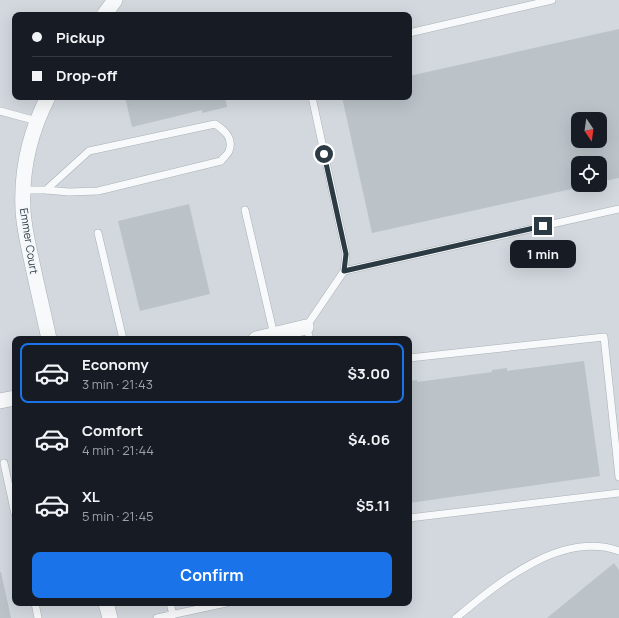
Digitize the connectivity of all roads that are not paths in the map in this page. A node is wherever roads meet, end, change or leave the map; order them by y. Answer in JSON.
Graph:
{"nodes":[{"id":1,"x":115,"y":0,"type":"edge"},
{"id":2,"x":552,"y":0,"type":"edge"},
{"id":3,"x":106,"y":12,"type":"edge"},
{"id":4,"x":412,"y":32,"type":"edge"},
{"id":5,"x":47,"y":100,"type":"edge"},
{"id":6,"x":313,"y":100,"type":"edge"},
{"id":7,"x":0,"y":111,"type":"edge"},
{"id":8,"x":37,"y":121,"type":"junction"},
{"id":9,"x":23,"y":190,"type":"junction"},
{"id":10,"x":46,"y":190,"type":"junction"},
{"id":11,"x":619,"y":209,"type":"edge"},
{"id":12,"x":245,"y":210,"type":"dead end"},
{"id":13,"x":98,"y":233,"type":"dead end"},
{"id":14,"x":344,"y":271,"type":"junction"},
{"id":15,"x":308,"y":333,"type":"edge"},
{"id":16,"x":274,"y":335,"type":"junction"},
{"id":17,"x":48,"y":336,"type":"edge"},
{"id":18,"x":122,"y":336,"type":"edge"},
{"id":19,"x":270,"y":336,"type":"edge"},
{"id":20,"x":412,"y":358,"type":"edge"},
{"id":21,"x":12,"y":399,"type":"edge"},
{"id":22,"x":0,"y":401,"type":"edge"},
{"id":23,"x":4,"y":463,"type":"dead end"},
{"id":24,"x":619,"y":478,"type":"edge"},
{"id":25,"x":619,"y":493,"type":"edge"},
{"id":26,"x":12,"y":500,"type":"edge"},
{"id":27,"x":412,"y":518,"type":"edge"},
{"id":28,"x":619,"y":551,"type":"edge"},
{"id":29,"x":36,"y":606,"type":"edge"},
{"id":30,"x":107,"y":606,"type":"edge"},
{"id":31,"x":171,"y":606,"type":"edge"},
{"id":32,"x":212,"y":606,"type":"edge"},
{"id":33,"x":173,"y":614,"type":"junction"},
{"id":34,"x":38,"y":618,"type":"edge"},
{"id":35,"x":110,"y":618,"type":"edge"},
{"id":36,"x":157,"y":618,"type":"edge"},
{"id":37,"x":456,"y":618,"type":"edge"}],
"edges":[{"from":1,"to":3,"type":"street"},
{"from":2,"to":4,"type":"lane"},
{"from":5,"to":8,"type":"street","name":"Emmer Court"},
{"from":6,"to":14,"type":"lane"},
{"from":7,"to":8,"type":"lane"},
{"from":8,"to":9,"type":"street","name":"Emmer Court"},
{"from":9,"to":10,"type":"lane"},
{"from":9,"to":17,"type":"street","name":"Emmer Court"},
{"from":10,"to":10,"type":"lane"},
{"from":11,"to":14,"type":"lane"},
{"from":12,"to":16,"type":"lane"},
{"from":13,"to":18,"type":"lane"},
{"from":14,"to":15,"type":"lane"},
{"from":15,"to":16,"type":"street"},
{"from":16,"to":19,"type":"street"},
{"from":20,"to":24,"type":"lane"},
{"from":21,"to":22,"type":"street"},
{"from":23,"to":26,"type":"lane"},
{"from":25,"to":27,"type":"lane"},
{"from":28,"to":37,"type":"lane"},
{"from":29,"to":34,"type":"lane"},
{"from":30,"to":35,"type":"street"},
{"from":31,"to":33,"type":"lane"},
{"from":32,"to":33,"type":"lane"},
{"from":33,"to":36,"type":"lane"}]}
